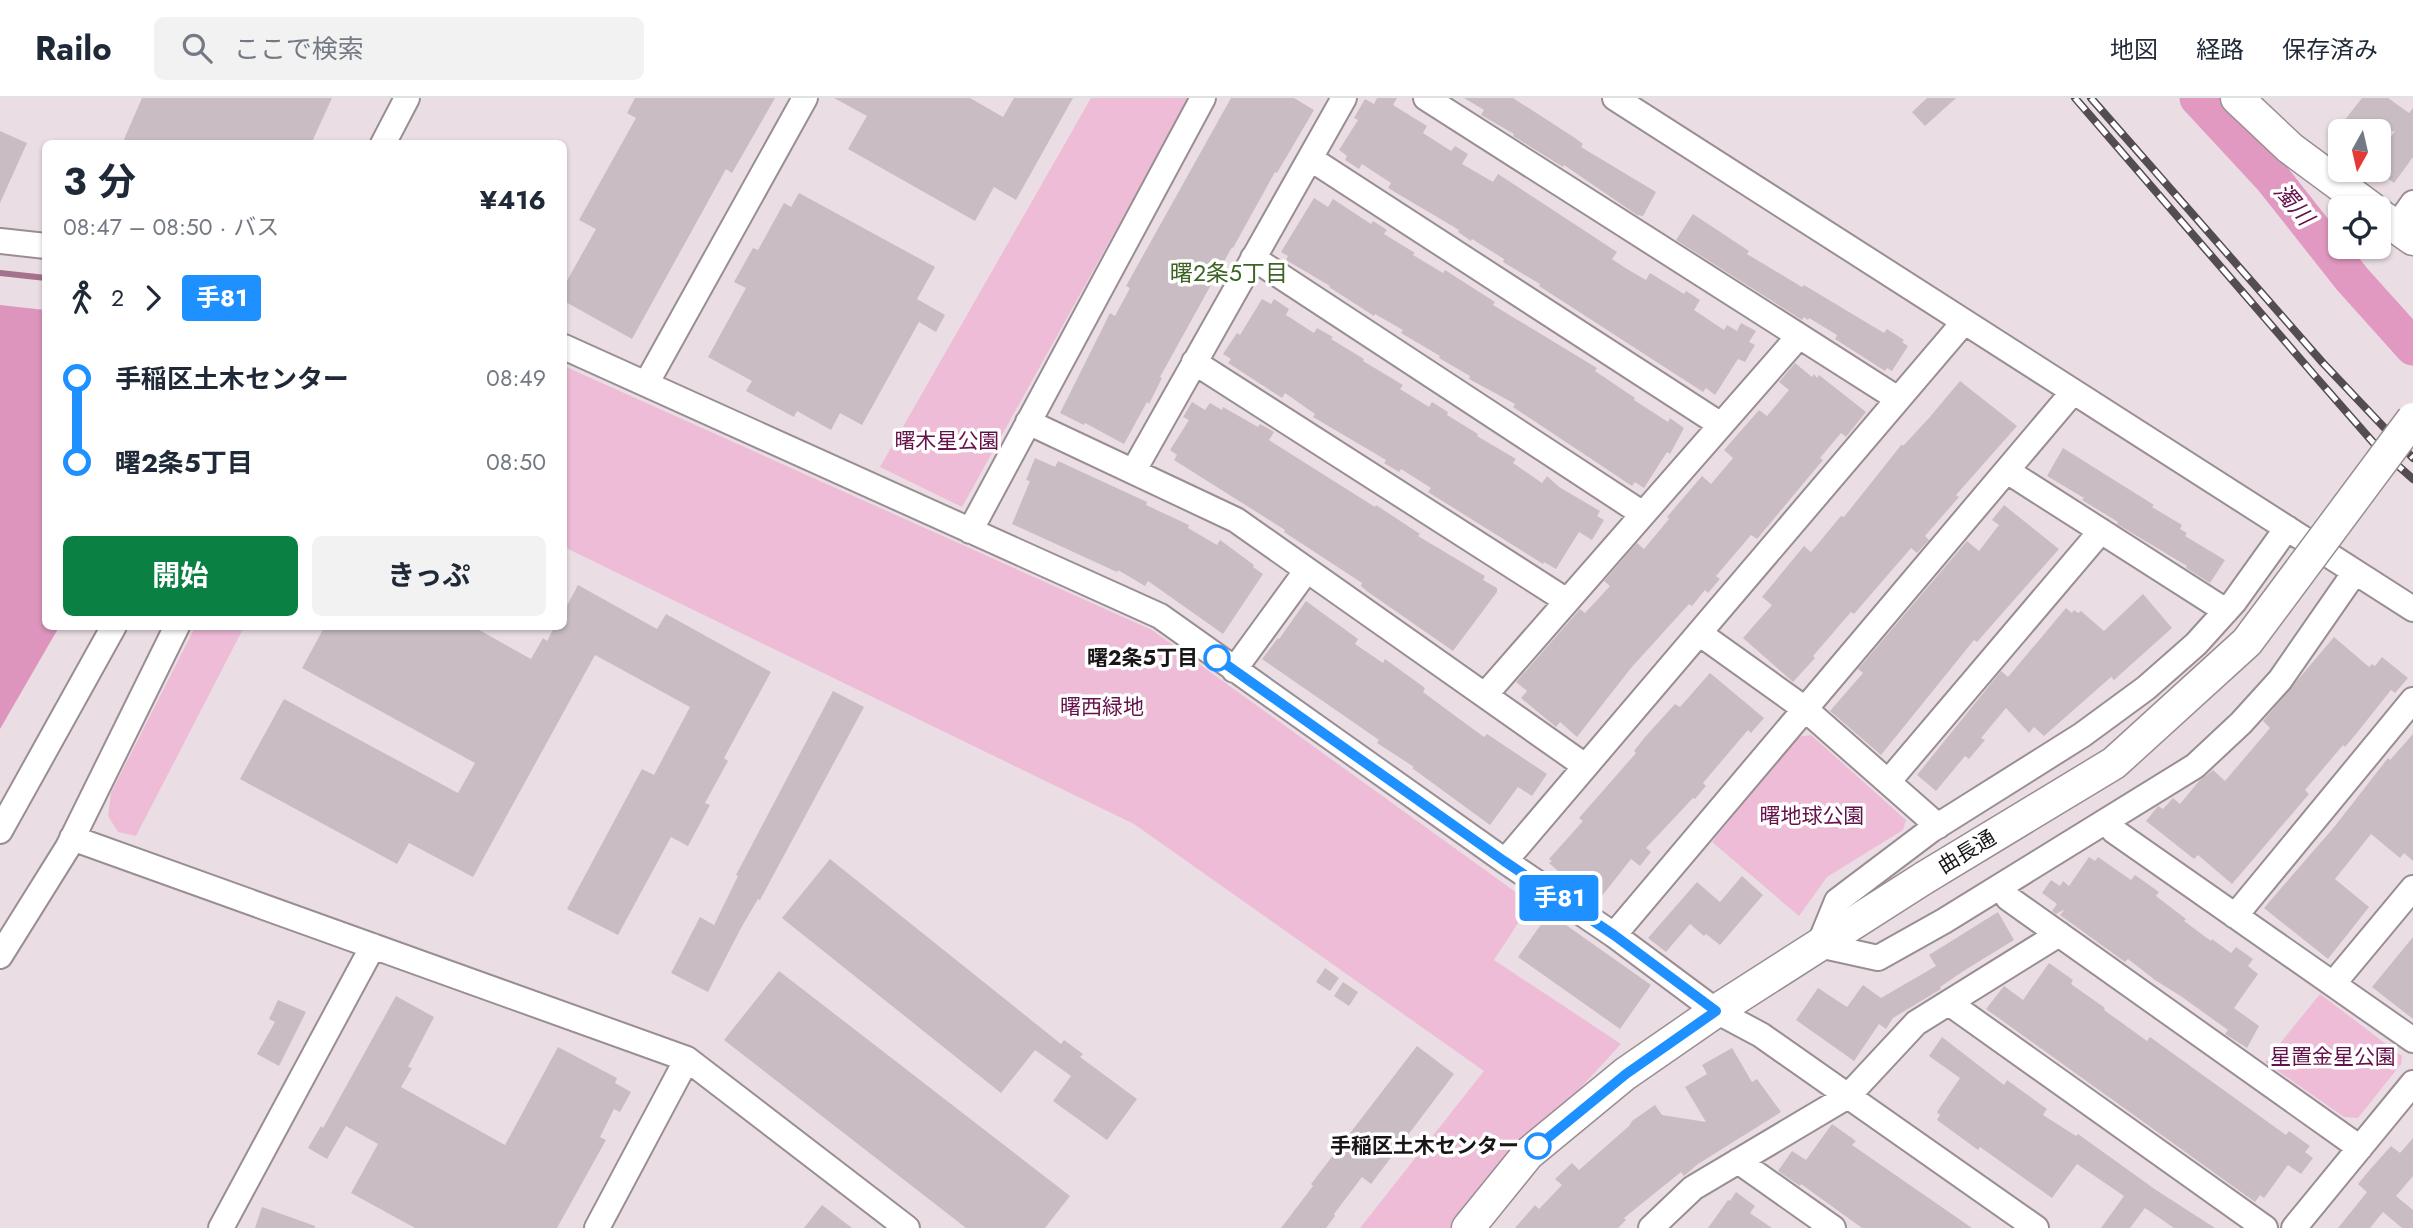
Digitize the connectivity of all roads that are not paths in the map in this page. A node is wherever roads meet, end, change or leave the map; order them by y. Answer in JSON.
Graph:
{"nodes":[{"id":1,"x":407,"y":98,"type":"edge"},
{"id":2,"x":805,"y":98,"type":"edge"},
{"id":3,"x":1203,"y":98,"type":"edge"},
{"id":4,"x":1343,"y":98,"type":"edge"},
{"id":5,"x":1426,"y":98,"type":"edge"},
{"id":6,"x":1615,"y":98,"type":"edge"},
{"id":7,"x":2237,"y":98,"type":"edge"},
{"id":8,"x":385,"y":140,"type":"edge"},
{"id":9,"x":1311,"y":159,"type":"junction"},
{"id":10,"x":2355,"y":196,"type":"edge"},
{"id":11,"x":0,"y":241,"type":"edge"},
{"id":12,"x":42,"y":246,"type":"edge"},
{"id":13,"x":1252,"y":258,"type":"junction"},
{"id":14,"x":1964,"y":322,"type":"junction"},
{"id":15,"x":1799,"y":336,"type":"junction"},
{"id":16,"x":567,"y":347,"type":"edge"},
{"id":17,"x":1194,"y":362,"type":"junction"},
{"id":18,"x":646,"y":384,"type":"junction"},
{"id":19,"x":2073,"y":392,"type":"junction"},
{"id":20,"x":1898,"y":399,"type":"junction"},
{"id":21,"x":2413,"y":419,"type":"edge"},
{"id":22,"x":1028,"y":422,"type":"junction"},
{"id":23,"x":1721,"y":425,"type":"junction"},
{"id":24,"x":1134,"y":470,"type":"junction"},
{"id":25,"x":2007,"y":471,"type":"junction"},
{"id":26,"x":1643,"y":514,"type":"junction"},
{"id":27,"x":2287,"y":528,"type":"junction"},
{"id":28,"x":970,"y":531,"type":"junction"},
{"id":29,"x":2101,"y":531,"type":"junction"},
{"id":30,"x":1307,"y":570,"type":"junction"},
{"id":31,"x":2355,"y":572,"type":"junction"},
{"id":32,"x":1567,"y":601,"type":"junction"},
{"id":33,"x":2413,"y":609,"type":"edge"},
{"id":34,"x":2226,"y":611,"type":"junction"},
{"id":35,"x":112,"y":630,"type":"edge"},
{"id":36,"x":175,"y":630,"type":"edge"},
{"id":37,"x":1699,"y":633,"type":"junction"},
{"id":38,"x":1234,"y":670,"type":"junction"},
{"id":39,"x":1485,"y":695,"type":"junction"},
{"id":40,"x":2413,"y":700,"type":"edge"},
{"id":41,"x":1805,"y":709,"type":"junction"},
{"id":42,"x":1586,"y":766,"type":"junction"},
{"id":43,"x":1888,"y":782,"type":"junction"},
{"id":44,"x":2107,"y":821,"type":"junction"},
{"id":45,"x":1938,"y":826,"type":"junction"},
{"id":46,"x":0,"y":831,"type":"edge"},
{"id":47,"x":72,"y":838,"type":"junction"},
{"id":48,"x":1504,"y":861,"type":"junction"},
{"id":49,"x":2002,"y":886,"type":"junction"},
{"id":50,"x":2413,"y":888,"type":"edge"},
{"id":51,"x":2235,"y":916,"type":"junction"},
{"id":52,"x":2059,"y":934,"type":"junction"},
{"id":53,"x":1614,"y":935,"type":"junction"},
{"id":54,"x":1819,"y":945,"type":"junction"},
{"id":55,"x":373,"y":946,"type":"junction"},
{"id":56,"x":0,"y":956,"type":"edge"},
{"id":57,"x":2333,"y":984,"type":"junction"},
{"id":58,"x":1949,"y":1003,"type":"junction"},
{"id":59,"x":1716,"y":1011,"type":"junction"},
{"id":60,"x":2413,"y":1041,"type":"edge"},
{"id":61,"x":687,"y":1059,"type":"junction"},
{"id":62,"x":2413,"y":1083,"type":"edge"},
{"id":63,"x":1848,"y":1096,"type":"junction"},
{"id":64,"x":2360,"y":1147,"type":"junction"},
{"id":65,"x":1738,"y":1161,"type":"junction"},
{"id":66,"x":221,"y":1228,"type":"edge"},
{"id":67,"x":597,"y":1228,"type":"edge"},
{"id":68,"x":907,"y":1228,"type":"edge"},
{"id":69,"x":1468,"y":1228,"type":"edge"},
{"id":70,"x":1651,"y":1228,"type":"edge"},
{"id":71,"x":1833,"y":1228,"type":"edge"},
{"id":72,"x":2036,"y":1228,"type":"edge"},
{"id":73,"x":2265,"y":1228,"type":"edge"},
{"id":74,"x":2294,"y":1228,"type":"edge"}],
"edges":[{"from":1,"to":8,"type":"street"},
{"from":2,"to":18,"type":"street"},
{"from":3,"to":22,"type":"street"},
{"from":4,"to":9,"type":"street"},
{"from":5,"to":15,"type":"street"},
{"from":6,"to":14,"type":"street"},
{"from":7,"to":10,"type":"street"},
{"from":9,"to":13,"type":"street"},
{"from":9,"to":23,"type":"street"},
{"from":11,"to":12,"type":"street"},
{"from":13,"to":17,"type":"street"},
{"from":13,"to":26,"type":"street"},
{"from":14,"to":19,"type":"street"},
{"from":14,"to":20,"type":"street"},
{"from":15,"to":20,"type":"street"},
{"from":15,"to":23,"type":"street"},
{"from":16,"to":18,"type":"street"},
{"from":17,"to":24,"type":"street"},
{"from":17,"to":32,"type":"street"},
{"from":18,"to":28,"type":"street"},
{"from":19,"to":25,"type":"street"},
{"from":19,"to":27,"type":"street"},
{"from":20,"to":37,"type":"street"},
{"from":21,"to":54,"type":"street","name":"曲長通","bridge":true},
{"from":22,"to":24,"type":"street"},
{"from":22,"to":28,"type":"street"},
{"from":23,"to":26,"type":"street"},
{"from":24,"to":30,"type":"street"},
{"from":25,"to":29,"type":"street"},
{"from":25,"to":41,"type":"street"},
{"from":26,"to":32,"type":"street"},
{"from":27,"to":31,"type":"street"},
{"from":27,"to":34,"type":"street"},
{"from":28,"to":38,"type":"street"},
{"from":29,"to":34,"type":"street"},
{"from":29,"to":43,"type":"street"},
{"from":30,"to":38,"type":"street"},
{"from":30,"to":39,"type":"street"},
{"from":31,"to":33,"type":"street"},
{"from":31,"to":44,"type":"street"},
{"from":32,"to":39,"type":"street"},
{"from":34,"to":45,"type":"street"},
{"from":35,"to":46,"type":"street"},
{"from":36,"to":47,"type":"street"},
{"from":37,"to":41,"type":"street"},
{"from":37,"to":42,"type":"street"},
{"from":38,"to":48,"type":"street"},
{"from":39,"to":42,"type":"street"},
{"from":40,"to":51,"type":"street"},
{"from":41,"to":43,"type":"street"},
{"from":41,"to":53,"type":"street"},
{"from":42,"to":48,"type":"street"},
{"from":43,"to":45,"type":"street"},
{"from":44,"to":49,"type":"street"},
{"from":44,"to":51,"type":"street"},
{"from":45,"to":54,"type":"street"},
{"from":47,"to":55,"type":"street"},
{"from":47,"to":56,"type":"street"},
{"from":48,"to":53,"type":"street"},
{"from":49,"to":52,"type":"street"},
{"from":49,"to":54,"type":"street"},
{"from":50,"to":57,"type":"street"},
{"from":51,"to":57,"type":"street"},
{"from":52,"to":58,"type":"street"},
{"from":52,"to":64,"type":"street"},
{"from":53,"to":59,"type":"street"},
{"from":54,"to":59,"type":"street","name":"曲長通"},
{"from":55,"to":61,"type":"street"},
{"from":55,"to":66,"type":"street"},
{"from":57,"to":60,"type":"street"},
{"from":58,"to":63,"type":"street"},
{"from":58,"to":73,"type":"street"},
{"from":59,"to":63,"type":"street"},
{"from":59,"to":69,"type":"street","name":"曲長通"},
{"from":61,"to":67,"type":"street"},
{"from":61,"to":68,"type":"street"},
{"from":62,"to":64,"type":"street"},
{"from":63,"to":65,"type":"street"},
{"from":63,"to":72,"type":"street"},
{"from":64,"to":74,"type":"street"},
{"from":65,"to":70,"type":"street"},
{"from":65,"to":71,"type":"street"}]}
